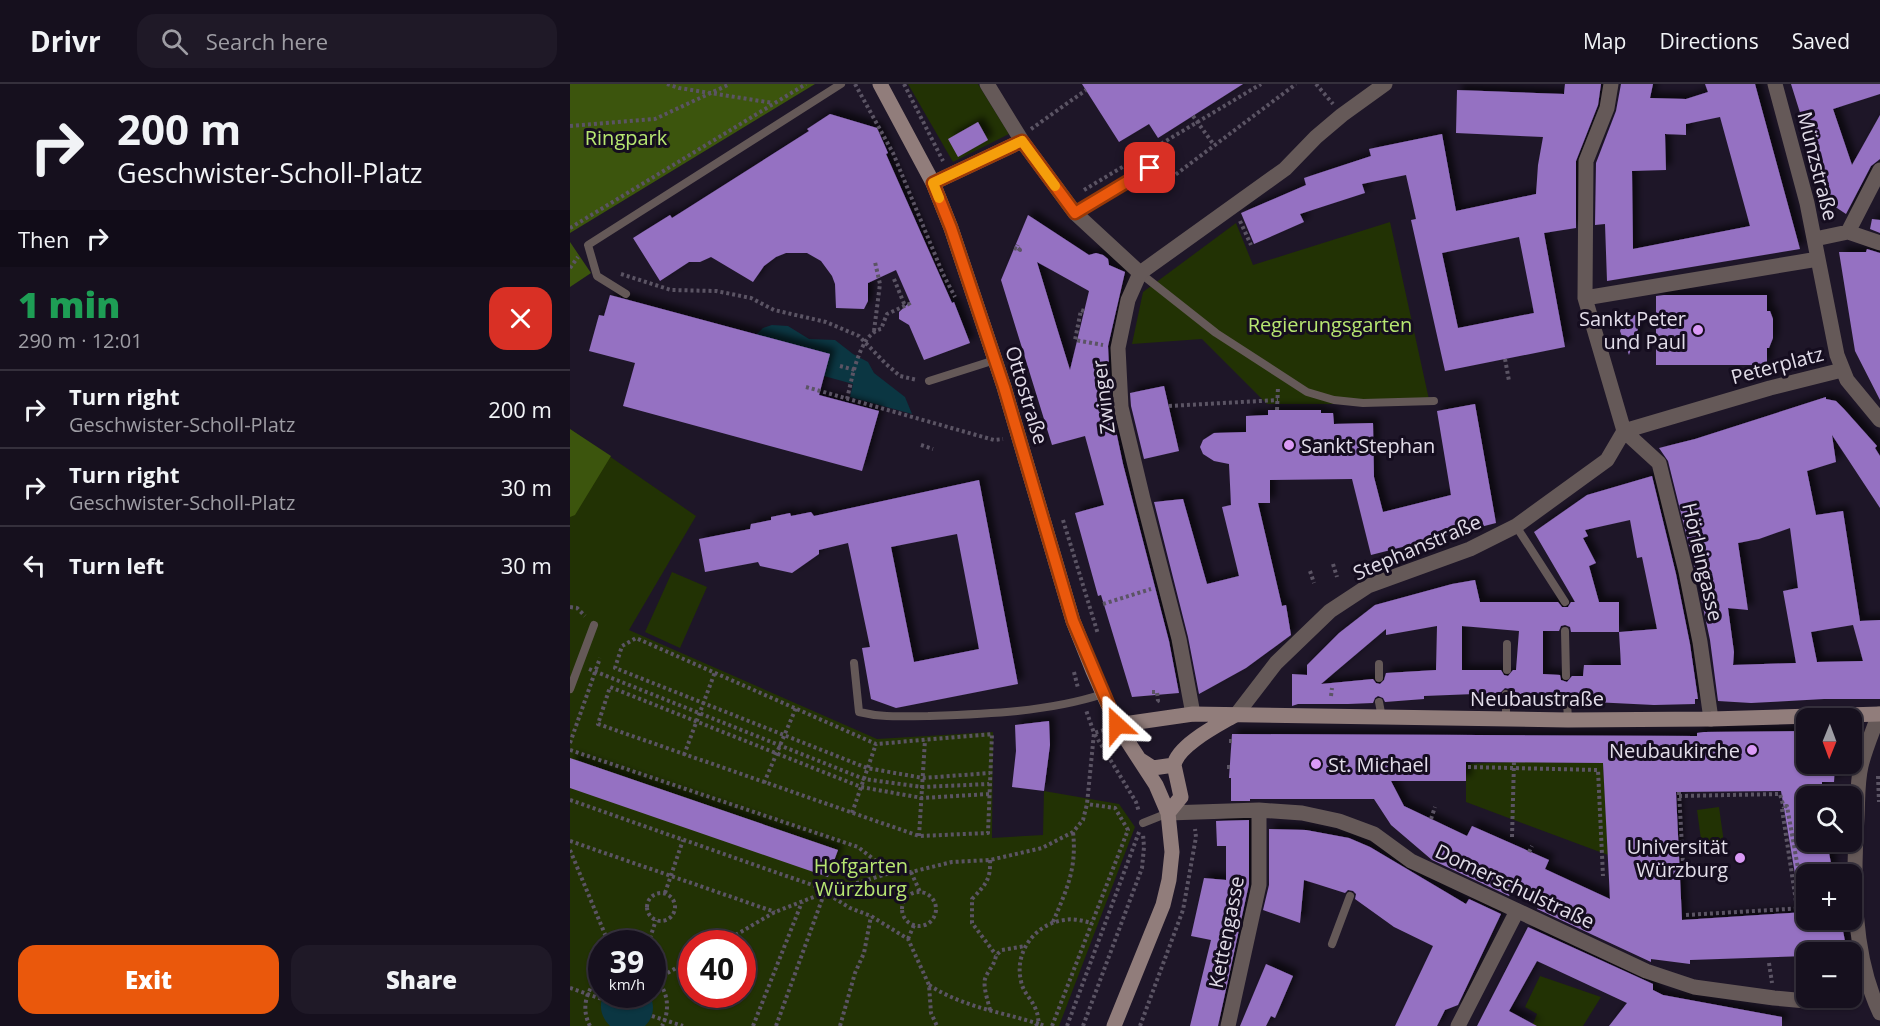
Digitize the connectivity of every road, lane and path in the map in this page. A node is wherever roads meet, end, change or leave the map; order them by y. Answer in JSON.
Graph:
{"nodes":[{"id":1,"x":667,"y":84,"type":"edge"},
{"id":2,"x":730,"y":84,"type":"edge"},
{"id":3,"x":806,"y":84,"type":"edge"},
{"id":4,"x":841,"y":84,"type":"edge"},
{"id":5,"x":855,"y":84,"type":"edge"},
{"id":6,"x":880,"y":84,"type":"edge"},
{"id":7,"x":987,"y":84,"type":"edge"},
{"id":8,"x":1262,"y":84,"type":"edge"},
{"id":9,"x":1296,"y":84,"type":"edge"},
{"id":10,"x":1316,"y":84,"type":"edge"},
{"id":11,"x":1385,"y":84,"type":"edge"},
{"id":12,"x":1611,"y":84,"type":"edge"},
{"id":13,"x":1779,"y":85,"type":"edge"},
{"id":14,"x":1086,"y":90,"type":"dead end"},
{"id":15,"x":714,"y":93,"type":"junction"},
{"id":16,"x":773,"y":104,"type":"junction"},
{"id":17,"x":1342,"y":115,"type":"junction"},
{"id":18,"x":1193,"y":116,"type":"dead end"},
{"id":19,"x":1196,"y":122,"type":"junction"},
{"id":20,"x":570,"y":126,"type":"edge"},
{"id":21,"x":1022,"y":141,"type":"junction"},
{"id":22,"x":1214,"y":145,"type":"junction"},
{"id":23,"x":1169,"y":157,"type":"dead end"},
{"id":24,"x":1880,"y":170,"type":"edge"},
{"id":25,"x":1171,"y":178,"type":"dead end"},
{"id":26,"x":933,"y":183,"type":"junction"},
{"id":27,"x":1070,"y":207,"type":"junction"},
{"id":28,"x":570,"y":228,"type":"edge"},
{"id":29,"x":1245,"y":228,"type":"dead end"},
{"id":30,"x":1848,"y":232,"type":"junction"},
{"id":31,"x":1815,"y":239,"type":"junction"},
{"id":32,"x":1880,"y":243,"type":"edge"},
{"id":33,"x":1251,"y":245,"type":"dead end"},
{"id":34,"x":1818,"y":260,"type":"junction"},
{"id":35,"x":875,"y":262,"type":"dead end"},
{"id":36,"x":1140,"y":273,"type":"junction"},
{"id":37,"x":620,"y":274,"type":"dead end"},
{"id":38,"x":894,"y":279,"type":"dead end"},
{"id":39,"x":626,"y":294,"type":"dead end"},
{"id":40,"x":1584,"y":298,"type":"junction"},
{"id":41,"x":956,"y":299,"type":"dead end"},
{"id":42,"x":1084,"y":311,"type":"dead end"},
{"id":43,"x":874,"y":331,"type":"junction"},
{"id":44,"x":864,"y":342,"type":"junction"},
{"id":45,"x":1118,"y":348,"type":"junction"},
{"id":46,"x":1505,"y":359,"type":"dead end"},
{"id":47,"x":995,"y":360,"type":"junction"},
{"id":48,"x":840,"y":366,"type":"dead end"},
{"id":49,"x":855,"y":370,"type":"junction"},
{"id":50,"x":1842,"y":370,"type":"junction"},
{"id":51,"x":929,"y":381,"type":"joint"},
{"id":52,"x":1509,"y":381,"type":"dead end"},
{"id":53,"x":806,"y":387,"type":"dead end"},
{"id":54,"x":1278,"y":392,"type":"dead end"},
{"id":55,"x":847,"y":399,"type":"junction"},
{"id":56,"x":1278,"y":400,"type":"junction"},
{"id":57,"x":1434,"y":401,"type":"dead end"},
{"id":58,"x":1169,"y":406,"type":"dead end"},
{"id":59,"x":1277,"y":410,"type":"dead end"},
{"id":60,"x":1880,"y":420,"type":"edge"},
{"id":61,"x":1000,"y":428,"type":"dead end"},
{"id":62,"x":1624,"y":431,"type":"junction"},
{"id":63,"x":1004,"y":439,"type":"junction"},
{"id":64,"x":921,"y":445,"type":"dead end"},
{"id":65,"x":1007,"y":448,"type":"dead end"},
{"id":66,"x":933,"y":449,"type":"dead end"},
{"id":67,"x":1516,"y":526,"type":"junction"},
{"id":68,"x":1333,"y":564,"type":"dead end"},
{"id":69,"x":1310,"y":571,"type":"dead end"},
{"id":70,"x":1337,"y":577,"type":"dead end"},
{"id":71,"x":1166,"y":584,"type":"junction"},
{"id":72,"x":1314,"y":584,"type":"dead end"},
{"id":73,"x":1565,"y":602,"type":"dead end"},
{"id":74,"x":1104,"y":604,"type":"dead end"},
{"id":75,"x":570,"y":607,"type":"edge"},
{"id":76,"x":594,"y":625,"type":"joint"},
{"id":77,"x":1565,"y":632,"type":"dead end"},
{"id":78,"x":1507,"y":644,"type":"dead end"},
{"id":79,"x":600,"y":658,"type":"dead end"},
{"id":80,"x":854,"y":663,"type":"dead end"},
{"id":81,"x":1071,"y":664,"type":"dead end"},
{"id":82,"x":1379,"y":664,"type":"dead end"},
{"id":83,"x":593,"y":670,"type":"junction"},
{"id":84,"x":1507,"y":670,"type":"dead end"},
{"id":85,"x":715,"y":672,"type":"junction"},
{"id":86,"x":1566,"y":676,"type":"dead end"},
{"id":87,"x":1379,"y":678,"type":"dead end"},
{"id":88,"x":1332,"y":688,"type":"dead end"},
{"id":89,"x":570,"y":689,"type":"edge"},
{"id":90,"x":1152,"y":692,"type":"dead end"},
{"id":91,"x":1506,"y":693,"type":"dead end"},
{"id":92,"x":1103,"y":694,"type":"junction"},
{"id":93,"x":1331,"y":696,"type":"dead end"},
{"id":94,"x":1158,"y":699,"type":"dead end"},
{"id":95,"x":1082,"y":701,"type":"junction"},
{"id":96,"x":1567,"y":701,"type":"dead end"},
{"id":97,"x":1379,"y":702,"type":"dead end"},
{"id":98,"x":703,"y":703,"type":"junction"},
{"id":99,"x":796,"y":708,"type":"junction"},
{"id":100,"x":699,"y":713,"type":"junction"},
{"id":101,"x":1193,"y":714,"type":"junction"},
{"id":102,"x":1880,"y":714,"type":"edge"},
{"id":103,"x":1236,"y":715,"type":"junction"},
{"id":104,"x":1382,"y":718,"type":"junction"},
{"id":105,"x":1506,"y":719,"type":"junction"},
{"id":106,"x":1711,"y":719,"type":"junction"},
{"id":107,"x":1568,"y":720,"type":"junction"},
{"id":108,"x":696,"y":722,"type":"junction"},
{"id":109,"x":1117,"y":725,"type":"junction"},
{"id":110,"x":1094,"y":734,"type":"junction"},
{"id":111,"x":784,"y":736,"type":"junction"},
{"id":112,"x":925,"y":740,"type":"junction"},
{"id":113,"x":570,"y":743,"type":"edge"},
{"id":114,"x":876,"y":744,"type":"junction"},
{"id":115,"x":780,"y":745,"type":"junction"},
{"id":116,"x":570,"y":750,"type":"edge"},
{"id":117,"x":684,"y":755,"type":"junction"},
{"id":118,"x":776,"y":755,"type":"junction"},
{"id":119,"x":1139,"y":759,"type":"junction"},
{"id":120,"x":1174,"y":765,"type":"junction"},
{"id":121,"x":1514,"y":765,"type":"junction"},
{"id":122,"x":1227,"y":767,"type":"dead end"},
{"id":123,"x":1233,"y":767,"type":"dead end"},
{"id":124,"x":1468,"y":767,"type":"dead end"},
{"id":125,"x":867,"y":768,"type":"junction"},
{"id":126,"x":990,"y":773,"type":"junction"},
{"id":127,"x":1878,"y":774,"type":"dead end"},
{"id":128,"x":922,"y":778,"type":"junction"},
{"id":129,"x":864,"y":779,"type":"junction"},
{"id":130,"x":765,"y":783,"type":"junction"},
{"id":131,"x":989,"y":784,"type":"junction"},
{"id":132,"x":861,"y":787,"type":"junction"},
{"id":133,"x":922,"y":787,"type":"junction"},
{"id":134,"x":989,"y":794,"type":"junction"},
{"id":135,"x":922,"y":798,"type":"junction"},
{"id":136,"x":570,"y":800,"type":"edge"},
{"id":137,"x":1879,"y":802,"type":"edge"},
{"id":138,"x":1087,"y":804,"type":"junction"},
{"id":139,"x":1435,"y":807,"type":"dead end"},
{"id":140,"x":1260,"y":810,"type":"junction"},
{"id":141,"x":852,"y":813,"type":"junction"},
{"id":142,"x":1168,"y":813,"type":"junction"},
{"id":143,"x":1431,"y":819,"type":"dead end"},
{"id":144,"x":1143,"y":824,"type":"junction"},
{"id":145,"x":1073,"y":832,"type":"junction"},
{"id":146,"x":919,"y":836,"type":"junction"},
{"id":147,"x":1512,"y":837,"type":"dead end"},
{"id":148,"x":684,"y":840,"type":"junction"},
{"id":149,"x":570,"y":841,"type":"edge"},
{"id":150,"x":1532,"y":846,"type":"dead end"},
{"id":151,"x":570,"y":850,"type":"edge"},
{"id":152,"x":1529,"y":852,"type":"dead end"},
{"id":153,"x":990,"y":860,"type":"junction"},
{"id":154,"x":1683,"y":864,"type":"dead end"},
{"id":155,"x":911,"y":872,"type":"junction"},
{"id":156,"x":890,"y":873,"type":"junction"},
{"id":157,"x":671,"y":876,"type":"junction"},
{"id":158,"x":1603,"y":876,"type":"dead end"},
{"id":159,"x":920,"y":892,"type":"junction"},
{"id":160,"x":665,"y":893,"type":"junction"},
{"id":161,"x":824,"y":893,"type":"junction"},
{"id":162,"x":1350,"y":896,"type":"dead end"},
{"id":163,"x":802,"y":902,"type":"junction"},
{"id":164,"x":1517,"y":911,"type":"junction"},
{"id":165,"x":775,"y":912,"type":"junction"},
{"id":166,"x":1686,"y":915,"type":"dead end"},
{"id":167,"x":871,"y":916,"type":"junction"},
{"id":168,"x":656,"y":920,"type":"junction"},
{"id":169,"x":1053,"y":922,"type":"junction"},
{"id":170,"x":1092,"y":923,"type":"junction"},
{"id":171,"x":914,"y":925,"type":"junction"},
{"id":172,"x":603,"y":930,"type":"edge"},
{"id":173,"x":653,"y":930,"type":"edge"},
{"id":174,"x":744,"y":930,"type":"edge"},
{"id":175,"x":908,"y":939,"type":"junction"},
{"id":176,"x":1332,"y":944,"type":"dead end"},
{"id":177,"x":1026,"y":946,"type":"junction"},
{"id":178,"x":996,"y":955,"type":"junction"},
{"id":179,"x":1769,"y":963,"type":"dead end"},
{"id":180,"x":1772,"y":983,"type":"dead end"},
{"id":181,"x":929,"y":985,"type":"junction"},
{"id":182,"x":570,"y":988,"type":"edge"},
{"id":183,"x":587,"y":994,"type":"joint"},
{"id":184,"x":1872,"y":995,"type":"junction"},
{"id":185,"x":1862,"y":996,"type":"edge"},
{"id":186,"x":666,"y":1000,"type":"edge"},
{"id":187,"x":1796,"y":1000,"type":"edge"},
{"id":188,"x":990,"y":1010,"type":"junction"},
{"id":189,"x":1880,"y":1013,"type":"edge"},
{"id":190,"x":652,"y":1016,"type":"dead end"},
{"id":191,"x":665,"y":1019,"type":"junction"},
{"id":192,"x":1037,"y":1025,"type":"edge"},
{"id":193,"x":590,"y":1026,"type":"edge"},
{"id":194,"x":662,"y":1026,"type":"edge"},
{"id":195,"x":683,"y":1026,"type":"edge"},
{"id":196,"x":753,"y":1026,"type":"edge"},
{"id":197,"x":776,"y":1026,"type":"edge"},
{"id":198,"x":840,"y":1026,"type":"edge"},
{"id":199,"x":937,"y":1026,"type":"edge"},
{"id":200,"x":1046,"y":1026,"type":"edge"},
{"id":201,"x":1052,"y":1026,"type":"edge"},
{"id":202,"x":1067,"y":1026,"type":"edge"},
{"id":203,"x":1083,"y":1026,"type":"edge"},
{"id":204,"x":1114,"y":1026,"type":"edge"},
{"id":205,"x":1228,"y":1026,"type":"edge"},
{"id":206,"x":1458,"y":1026,"type":"edge"}],
"edges":[{"from":1,"to":15,"type":"path"},
{"from":2,"to":15,"type":"path"},
{"from":3,"to":16,"type":"path"},
{"from":4,"to":39,"type":"lane"},
{"from":5,"to":41,"type":"path"},
{"from":6,"to":26,"type":"street","name":"Ottostraße"},
{"from":7,"to":21,"type":"street"},
{"from":8,"to":19,"type":"path"},
{"from":9,"to":22,"type":"path"},
{"from":10,"to":17,"type":"path"},
{"from":11,"to":17,"type":"street"},
{"from":12,"to":40,"type":"street"},
{"from":13,"to":31,"type":"street","name":"Münzstraße"},
{"from":14,"to":21,"type":"path"},
{"from":15,"to":16,"type":"path"},
{"from":15,"to":20,"type":"path"},
{"from":16,"to":28,"type":"path"},
{"from":17,"to":36,"type":"street"},
{"from":18,"to":19,"type":"path"},
{"from":19,"to":22,"type":"path"},
{"from":19,"to":27,"type":"path"},
{"from":21,"to":26,"type":"street"},
{"from":21,"to":27,"type":"street"},
{"from":22,"to":25,"type":"path"},
{"from":23,"to":27,"type":"lane"},
{"from":24,"to":30,"type":"street"},
{"from":26,"to":47,"type":"street","name":"Ottostraße"},
{"from":27,"to":36,"type":"street"},
{"from":29,"to":33,"type":"path"},
{"from":30,"to":31,"type":"street"},
{"from":30,"to":32,"type":"street"},
{"from":31,"to":34,"type":"street","name":"Münzstraße"},
{"from":34,"to":40,"type":"street"},
{"from":34,"to":50,"type":"street","name":"Peterplatz"},
{"from":35,"to":43,"type":"path"},
{"from":36,"to":45,"type":"street","name":"Zwinger"},
{"from":36,"to":57,"type":"lane"},
{"from":37,"to":44,"type":"path"},
{"from":38,"to":43,"type":"path"},
{"from":40,"to":62,"type":"street"},
{"from":42,"to":45,"type":"path"},
{"from":43,"to":44,"type":"path"},
{"from":44,"to":49,"type":"path"},
{"from":44,"to":51,"type":"path"},
{"from":45,"to":71,"type":"street","name":"Zwinger"},
{"from":46,"to":52,"type":"path"},
{"from":47,"to":51,"type":"lane"},
{"from":47,"to":92,"type":"street","name":"Ottostraße"},
{"from":48,"to":49,"type":"path"},
{"from":49,"to":55,"type":"path"},
{"from":50,"to":60,"type":"street"},
{"from":50,"to":62,"type":"street","name":"Peterplatz"},
{"from":53,"to":55,"type":"path"},
{"from":54,"to":56,"type":"path"},
{"from":55,"to":63,"type":"path"},
{"from":56,"to":58,"type":"path"},
{"from":56,"to":59,"type":"path"},
{"from":61,"to":63,"type":"path"},
{"from":62,"to":67,"type":"street","name":"Stephanstraße"},
{"from":62,"to":106,"type":"street","name":"Hörleingasse"},
{"from":63,"to":65,"type":"path"},
{"from":64,"to":66,"type":"path"},
{"from":67,"to":73,"type":"lane"},
{"from":67,"to":103,"type":"street","name":"Stephanstraße"},
{"from":68,"to":70,"type":"path"},
{"from":69,"to":72,"type":"path"},
{"from":71,"to":74,"type":"path"},
{"from":71,"to":101,"type":"street","name":"Zwinger"},
{"from":75,"to":76,"type":"path"},
{"from":76,"to":89,"type":"lane"},
{"from":77,"to":86,"type":"lane"},
{"from":78,"to":84,"type":"lane"},
{"from":79,"to":83,"type":"path"},
{"from":80,"to":95,"type":"lane"},
{"from":81,"to":95,"type":"path"},
{"from":82,"to":87,"type":"lane"},
{"from":83,"to":100,"type":"path"},
{"from":83,"to":113,"type":"path"},
{"from":85,"to":98,"type":"path"},
{"from":85,"to":98,"type":"path"},
{"from":85,"to":99,"type":"path"},
{"from":88,"to":93,"type":"path"},
{"from":90,"to":94,"type":"path"},
{"from":91,"to":105,"type":"lane"},
{"from":92,"to":95,"type":"lane"},
{"from":92,"to":109,"type":"street","name":"Ottostraße"},
{"from":95,"to":110,"type":"path"},
{"from":96,"to":107,"type":"lane"},
{"from":97,"to":104,"type":"lane"},
{"from":98,"to":100,"type":"path"},
{"from":98,"to":111,"type":"path"},
{"from":99,"to":111,"type":"path"},
{"from":99,"to":114,"type":"path"},
{"from":100,"to":108,"type":"path"},
{"from":100,"to":115,"type":"path"},
{"from":101,"to":103,"type":"street","name":"Neubaustraße"},
{"from":101,"to":109,"type":"street","name":"Neubaustraße"},
{"from":102,"to":106,"type":"street","name":"Neubaustraße"},
{"from":102,"to":184,"type":"street"},
{"from":103,"to":104,"type":"street","name":"Neubaustraße"},
{"from":103,"to":120,"type":"street"},
{"from":104,"to":105,"type":"street","name":"Neubaustraße"},
{"from":105,"to":107,"type":"street","name":"Neubaustraße"},
{"from":106,"to":107,"type":"street","name":"Neubaustraße"},
{"from":108,"to":117,"type":"path"},
{"from":108,"to":117,"type":"path"},
{"from":108,"to":118,"type":"path"},
{"from":109,"to":119,"type":"street","name":"Ottostraße"},
{"from":110,"to":138,"type":"path"},
{"from":110,"to":144,"type":"path"},
{"from":111,"to":115,"type":"path"},
{"from":111,"to":125,"type":"path"},
{"from":112,"to":114,"type":"path"},
{"from":112,"to":126,"type":"path"},
{"from":112,"to":128,"type":"path"},
{"from":114,"to":125,"type":"path"},
{"from":115,"to":118,"type":"path"},
{"from":115,"to":129,"type":"path"},
{"from":116,"to":156,"type":"path"},
{"from":117,"to":130,"type":"path"},
{"from":118,"to":130,"type":"path"},
{"from":118,"to":132,"type":"path"},
{"from":119,"to":120,"type":"street"},
{"from":119,"to":142,"type":"street","name":"Ottostraße"},
{"from":120,"to":142,"type":"street"},
{"from":121,"to":124,"type":"path"},
{"from":121,"to":147,"type":"path"},
{"from":121,"to":158,"type":"path"},
{"from":122,"to":123,"type":"path"},
{"from":125,"to":128,"type":"path"},
{"from":125,"to":129,"type":"path"},
{"from":126,"to":128,"type":"path"},
{"from":126,"to":131,"type":"path"},
{"from":127,"to":137,"type":"path"},
{"from":128,"to":133,"type":"path"},
{"from":129,"to":132,"type":"path"},
{"from":129,"to":133,"type":"path"},
{"from":130,"to":141,"type":"path"},
{"from":131,"to":133,"type":"path"},
{"from":131,"to":134,"type":"path"},
{"from":132,"to":135,"type":"path"},
{"from":132,"to":141,"type":"path"},
{"from":133,"to":135,"type":"path"},
{"from":134,"to":135,"type":"path"},
{"from":134,"to":146,"type":"path"},
{"from":135,"to":146,"type":"path"},
{"from":136,"to":148,"type":"path"},
{"from":138,"to":145,"type":"path"},
{"from":138,"to":170,"type":"path"},
{"from":139,"to":143,"type":"path"},
{"from":140,"to":142,"type":"street","name":"Domerschulstraße"},
{"from":140,"to":164,"type":"street","name":"Domerschulstraße"},
{"from":140,"to":205,"type":"street","name":"Kettengasse"},
{"from":141,"to":146,"type":"path"},
{"from":142,"to":144,"type":"lane"},
{"from":142,"to":204,"type":"street"},
{"from":144,"to":202,"type":"path"},
{"from":144,"to":203,"type":"path"},
{"from":145,"to":153,"type":"path"},
{"from":145,"to":169,"type":"path"},
{"from":148,"to":157,"type":"path"},
{"from":148,"to":161,"type":"path"},
{"from":149,"to":157,"type":"path"},
{"from":150,"to":152,"type":"path"},
{"from":151,"to":172,"type":"path"},
{"from":153,"to":155,"type":"path"},
{"from":153,"to":178,"type":"path"},
{"from":154,"to":166,"type":"path"},
{"from":155,"to":156,"type":"path"},
{"from":155,"to":159,"type":"path"},
{"from":156,"to":161,"type":"path"},
{"from":157,"to":160,"type":"path"},
{"from":157,"to":165,"type":"path"},
{"from":159,"to":171,"type":"path"},
{"from":159,"to":171,"type":"path"},
{"from":160,"to":168,"type":"path"},
{"from":160,"to":168,"type":"path"},
{"from":161,"to":163,"type":"path"},
{"from":161,"to":167,"type":"path"},
{"from":161,"to":197,"type":"path"},
{"from":162,"to":176,"type":"lane"},
{"from":163,"to":165,"type":"path"},
{"from":163,"to":196,"type":"path"},
{"from":164,"to":187,"type":"street","name":"Domerschulstraße"},
{"from":164,"to":206,"type":"street"},
{"from":165,"to":174,"type":"path"},
{"from":167,"to":175,"type":"path"},
{"from":167,"to":198,"type":"path"},
{"from":168,"to":173,"type":"path"},
{"from":169,"to":170,"type":"path"},
{"from":169,"to":177,"type":"path"},
{"from":170,"to":201,"type":"path"},
{"from":171,"to":175,"type":"path"},
{"from":175,"to":181,"type":"path"},
{"from":177,"to":178,"type":"path"},
{"from":177,"to":192,"type":"path"},
{"from":178,"to":188,"type":"path"},
{"from":179,"to":180,"type":"path"},
{"from":181,"to":188,"type":"path"},
{"from":181,"to":199,"type":"path"},
{"from":182,"to":183,"type":"path"},
{"from":183,"to":193,"type":"path"},
{"from":184,"to":185,"type":"street","name":"Domerschulstraße"},
{"from":184,"to":189,"type":"street"},
{"from":186,"to":191,"type":"path"},
{"from":188,"to":192,"type":"path"},
{"from":190,"to":191,"type":"path"},
{"from":191,"to":194,"type":"path"},
{"from":191,"to":195,"type":"path"},
{"from":192,"to":200,"type":"path"}]}
